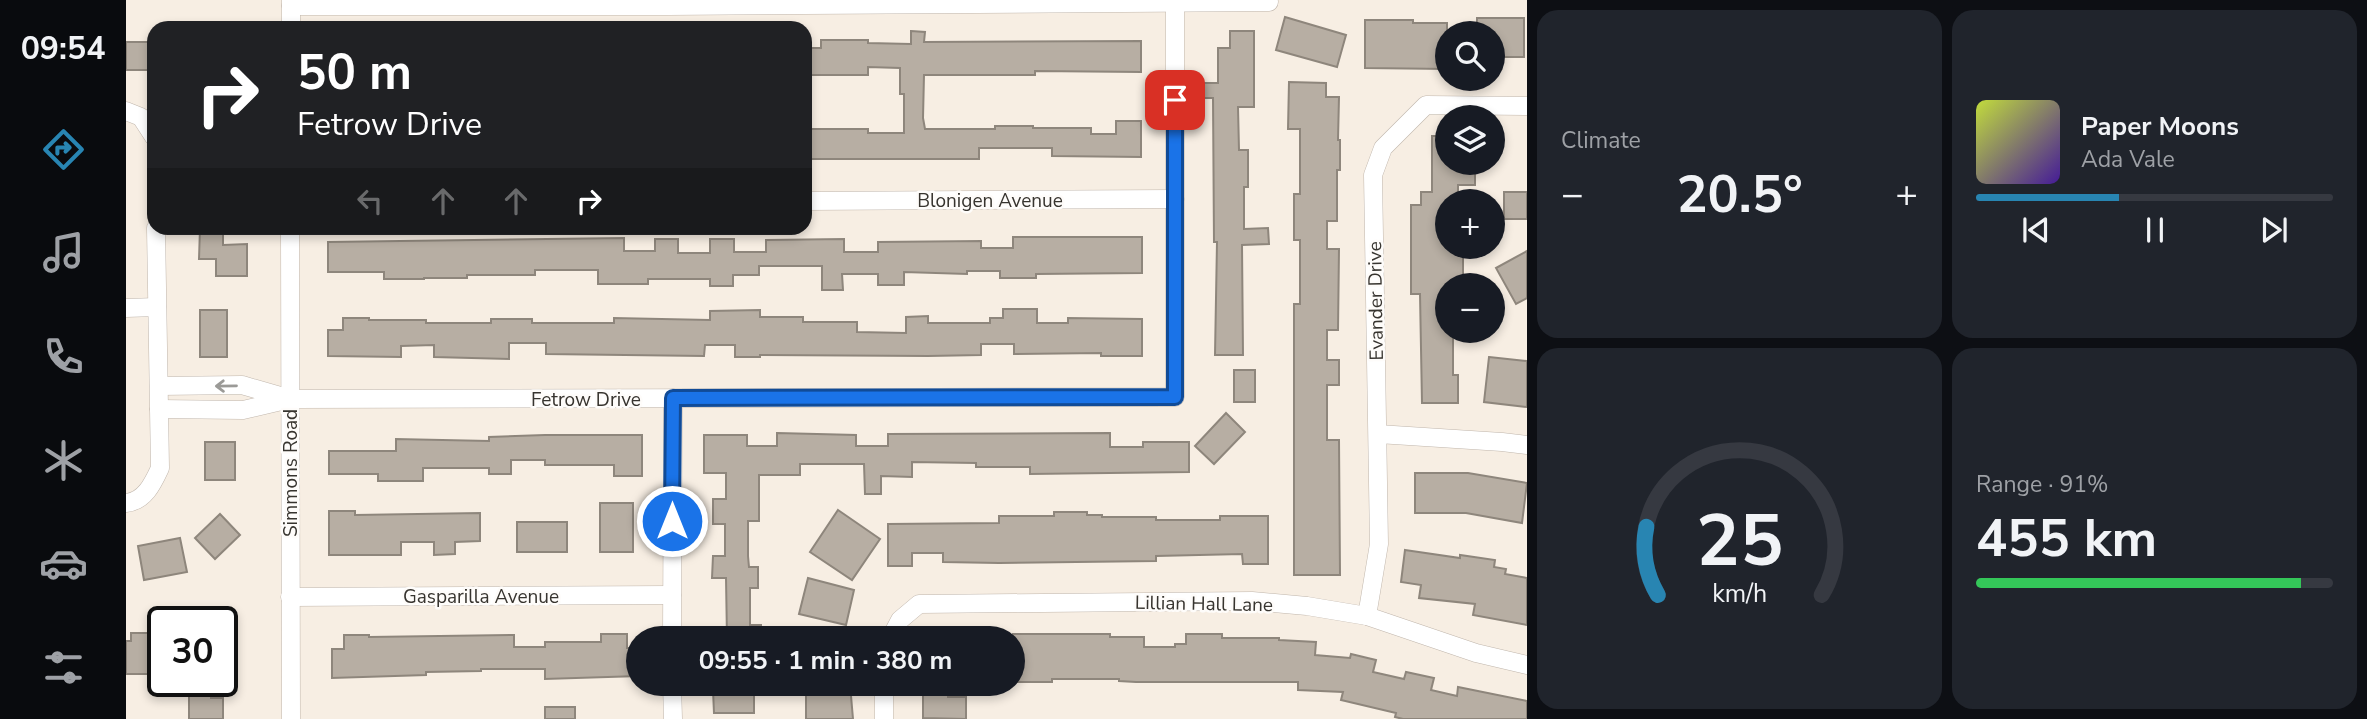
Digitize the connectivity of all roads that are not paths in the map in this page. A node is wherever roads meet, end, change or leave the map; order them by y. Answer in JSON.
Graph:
{"nodes":[{"id":1,"x":1175,"y":1,"type":"edge"},
{"id":2,"x":1269,"y":2,"type":"dead end"},
{"id":3,"x":291,"y":3,"type":"edge"},
{"id":4,"x":667,"y":3,"type":"edge"},
{"id":5,"x":873,"y":3,"type":"edge"},
{"id":6,"x":440,"y":4,"type":"edge"},
{"id":7,"x":291,"y":21,"type":"edge"},
{"id":8,"x":1527,"y":106,"type":"edge"},
{"id":9,"x":126,"y":111,"type":"edge"},
{"id":10,"x":147,"y":126,"type":"edge"},
{"id":11,"x":1175,"y":199,"type":"junction"},
{"id":12,"x":812,"y":201,"type":"edge"},
{"id":13,"x":156,"y":235,"type":"edge"},
{"id":14,"x":290,"y":235,"type":"edge"},
{"id":15,"x":157,"y":307,"type":"junction"},
{"id":16,"x":126,"y":308,"type":"edge"},
{"id":17,"x":159,"y":386,"type":"junction"},
{"id":18,"x":673,"y":398,"type":"junction"},
{"id":19,"x":290,"y":399,"type":"junction"},
{"id":20,"x":159,"y":409,"type":"junction"},
{"id":21,"x":1378,"y":435,"type":"junction"},
{"id":22,"x":1527,"y":445,"type":"edge"},
{"id":23,"x":126,"y":503,"type":"edge"},
{"id":24,"x":672,"y":595,"type":"junction"},
{"id":25,"x":290,"y":597,"type":"junction"},
{"id":26,"x":1367,"y":616,"type":"junction"},
{"id":27,"x":672,"y":626,"type":"edge"},
{"id":28,"x":897,"y":626,"type":"edge"},
{"id":29,"x":1527,"y":665,"type":"edge"},
{"id":30,"x":673,"y":696,"type":"edge"},
{"id":31,"x":884,"y":696,"type":"edge"},
{"id":32,"x":291,"y":719,"type":"edge"},
{"id":33,"x":673,"y":719,"type":"edge"},
{"id":34,"x":884,"y":719,"type":"edge"}],
"edges":[{"from":1,"to":2,"type":"street"},
{"from":1,"to":5,"type":"street"},
{"from":1,"to":11,"type":"street"},
{"from":3,"to":6,"type":"street"},
{"from":3,"to":7,"type":"street"},
{"from":4,"to":5,"type":"street"},
{"from":4,"to":6,"type":"street"},
{"from":8,"to":21,"type":"street","name":"Evander Drive"},
{"from":9,"to":10,"type":"street"},
{"from":11,"to":12,"type":"street","name":"Blonigen Avenue"},
{"from":11,"to":18,"type":"street","name":"Fetrow Drive"},
{"from":13,"to":15,"type":"street"},
{"from":14,"to":19,"type":"street","name":"Simmons Road"},
{"from":15,"to":16,"type":"street"},
{"from":15,"to":17,"type":"street"},
{"from":19,"to":17,"type":"street","one_way":true},
{"from":17,"to":20,"type":"street"},
{"from":18,"to":19,"type":"street","name":"Fetrow Drive"},
{"from":18,"to":24,"type":"street"},
{"from":19,"to":20,"type":"street"},
{"from":19,"to":25,"type":"street","name":"Simmons Road"},
{"from":20,"to":23,"type":"street"},
{"from":21,"to":22,"type":"street"},
{"from":21,"to":26,"type":"street","name":"Evander Drive"},
{"from":24,"to":25,"type":"street","name":"Gasparilla Avenue"},
{"from":24,"to":27,"type":"street"},
{"from":25,"to":32,"type":"street","name":"Simmons Road"},
{"from":26,"to":28,"type":"street","name":"Lillian Hall Lane"},
{"from":26,"to":29,"type":"street","name":"Lillian Hall Lane"},
{"from":30,"to":33,"type":"street"},
{"from":31,"to":34,"type":"street"}]}
